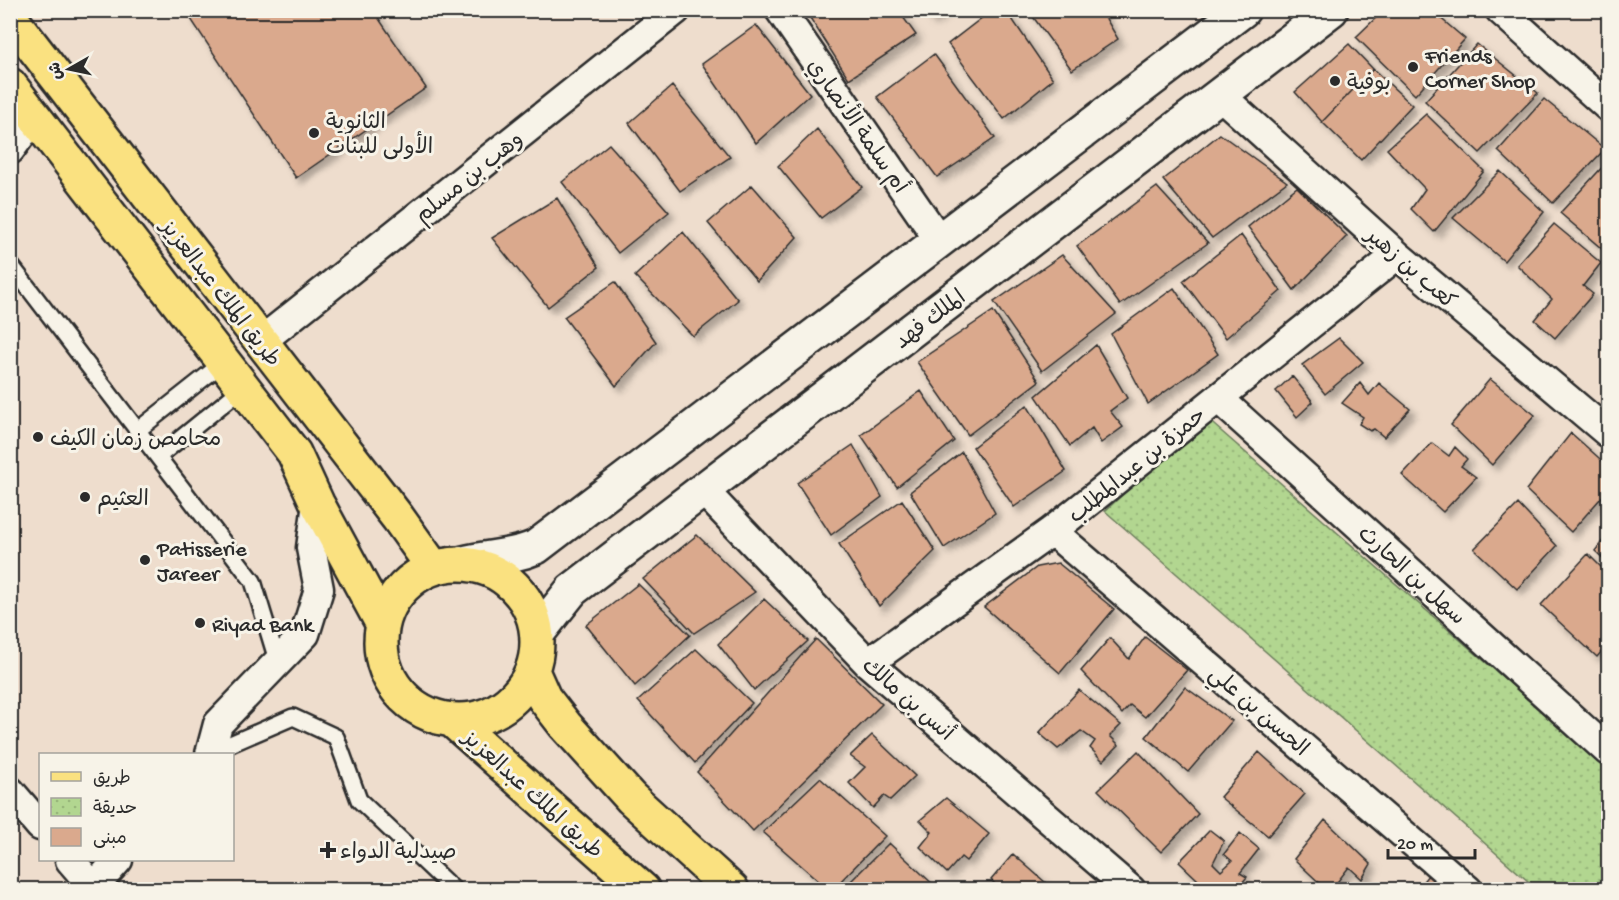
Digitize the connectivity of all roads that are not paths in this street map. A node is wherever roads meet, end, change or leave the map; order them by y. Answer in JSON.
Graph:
{"nodes":[{"id":1,"x":676,"y":10,"type":"edge"},
{"id":2,"x":780,"y":10,"type":"edge"},
{"id":3,"x":1243,"y":10,"type":"edge"},
{"id":4,"x":1331,"y":10,"type":"edge"},
{"id":5,"x":1500,"y":10,"type":"edge"},
{"id":6,"x":10,"y":17,"type":"edge"},
{"id":7,"x":10,"y":85,"type":"edge"},
{"id":8,"x":1221,"y":96,"type":"junction"},
{"id":9,"x":1608,"y":107,"type":"edge"},
{"id":10,"x":35,"y":116,"type":"junction"},
{"id":11,"x":10,"y":150,"type":"edge"},
{"id":12,"x":939,"y":240,"type":"junction"},
{"id":13,"x":1397,"y":255,"type":"junction"},
{"id":14,"x":10,"y":264,"type":"edge"},
{"id":15,"x":260,"y":342,"type":"junction"},
{"id":16,"x":234,"y":375,"type":"junction"},
{"id":17,"x":1218,"y":398,"type":"junction"},
{"id":18,"x":138,"y":430,"type":"junction"},
{"id":19,"x":1608,"y":433,"type":"edge"},
{"id":20,"x":159,"y":456,"type":"junction"},
{"id":21,"x":703,"y":490,"type":"junction"},
{"id":22,"x":317,"y":503,"type":"junction"},
{"id":23,"x":1052,"y":531,"type":"junction"},
{"id":24,"x":448,"y":565,"type":"junction"},
{"id":25,"x":382,"y":623,"type":"junction"},
{"id":26,"x":537,"y":634,"type":"junction"},
{"id":27,"x":278,"y":660,"type":"junction"},
{"id":28,"x":868,"y":663,"type":"junction"},
{"id":29,"x":532,"y":671,"type":"junction"},
{"id":30,"x":453,"y":721,"type":"junction"},
{"id":31,"x":1608,"y":751,"type":"edge"},
{"id":32,"x":211,"y":753,"type":"edge"},
{"id":33,"x":10,"y":791,"type":"edge"},
{"id":34,"x":39,"y":825,"type":"edge"},
{"id":35,"x":71,"y":861,"type":"edge"},
{"id":36,"x":117,"y":861,"type":"edge"},
{"id":37,"x":95,"y":888,"type":"edge"},
{"id":38,"x":454,"y":890,"type":"edge"},
{"id":39,"x":643,"y":890,"type":"edge"},
{"id":40,"x":732,"y":890,"type":"edge"},
{"id":41,"x":1131,"y":890,"type":"edge"},
{"id":42,"x":1468,"y":890,"type":"edge"}],
"edges":[{"from":1,"to":15,"type":"street","name":"وهب بن مسلم"},
{"from":2,"to":12,"type":"street","name":"أم سلمة الأنصاري"},
{"from":3,"to":12,"type":"street"},
{"from":4,"to":8,"type":"street","name":"الملك فهد"},
{"from":5,"to":9,"type":"street"},
{"from":6,"to":15,"type":"main road","name":"طريق الملك عبدالعزيز"},
{"from":7,"to":10,"type":"main road","name":"طريق الملك عبدالعزيز"},
{"from":8,"to":13,"type":"street","name":"كعب بن زهير"},
{"from":8,"to":21,"type":"street","name":"الملك فهد"},
{"from":10,"to":11,"type":"street"},
{"from":10,"to":16,"type":"main road","name":"طريق الملك عبدالعزيز"},
{"from":12,"to":24,"type":"street"},
{"from":13,"to":17,"type":"street","name":"حمزة بن عبدالمطلب"},
{"from":13,"to":19,"type":"street","name":"كعب بن زهير"},
{"from":14,"to":18,"type":"lane"},
{"from":15,"to":24,"type":"main road","name":"طريق الملك عبدالعزيز"},
{"from":16,"to":18,"type":"lane"},
{"from":16,"to":20,"type":"lane"},
{"from":16,"to":22,"type":"main road","name":"طريق الملك عبدالعزيز"},
{"from":17,"to":23,"type":"street","name":"حمزة بن عبدالمطلب"},
{"from":17,"to":31,"type":"street","name":"سهل بن الحارث"},
{"from":18,"to":20,"type":"lane"},
{"from":20,"to":27,"type":"lane"},
{"from":21,"to":26,"type":"street","name":"الملك فهد"},
{"from":21,"to":28,"type":"street","name":"أنس بن مالك"},
{"from":22,"to":25,"type":"main road","name":"طريق الملك عبدالعزيز"},
{"from":22,"to":27,"type":"street"},
{"from":23,"to":28,"type":"street","name":"حمزة بن عبدالمطلب"},
{"from":23,"to":42,"type":"street","name":"الحسن بن علي"},
{"from":24,"to":25,"type":"main road"},
{"from":24,"to":26,"type":"main road"},
{"from":25,"to":30,"type":"main road"},
{"from":26,"to":29,"type":"main road"},
{"from":27,"to":32,"type":"street"},
{"from":28,"to":41,"type":"street","name":"أنس بن مالك"},
{"from":29,"to":30,"type":"main road"},
{"from":29,"to":40,"type":"main road"},
{"from":30,"to":39,"type":"main road","name":"طريق الملك عبدالعزيز"},
{"from":32,"to":38,"type":"lane"},
{"from":33,"to":34,"type":"street"},
{"from":35,"to":37,"type":"street"},
{"from":36,"to":37,"type":"street"}]}
